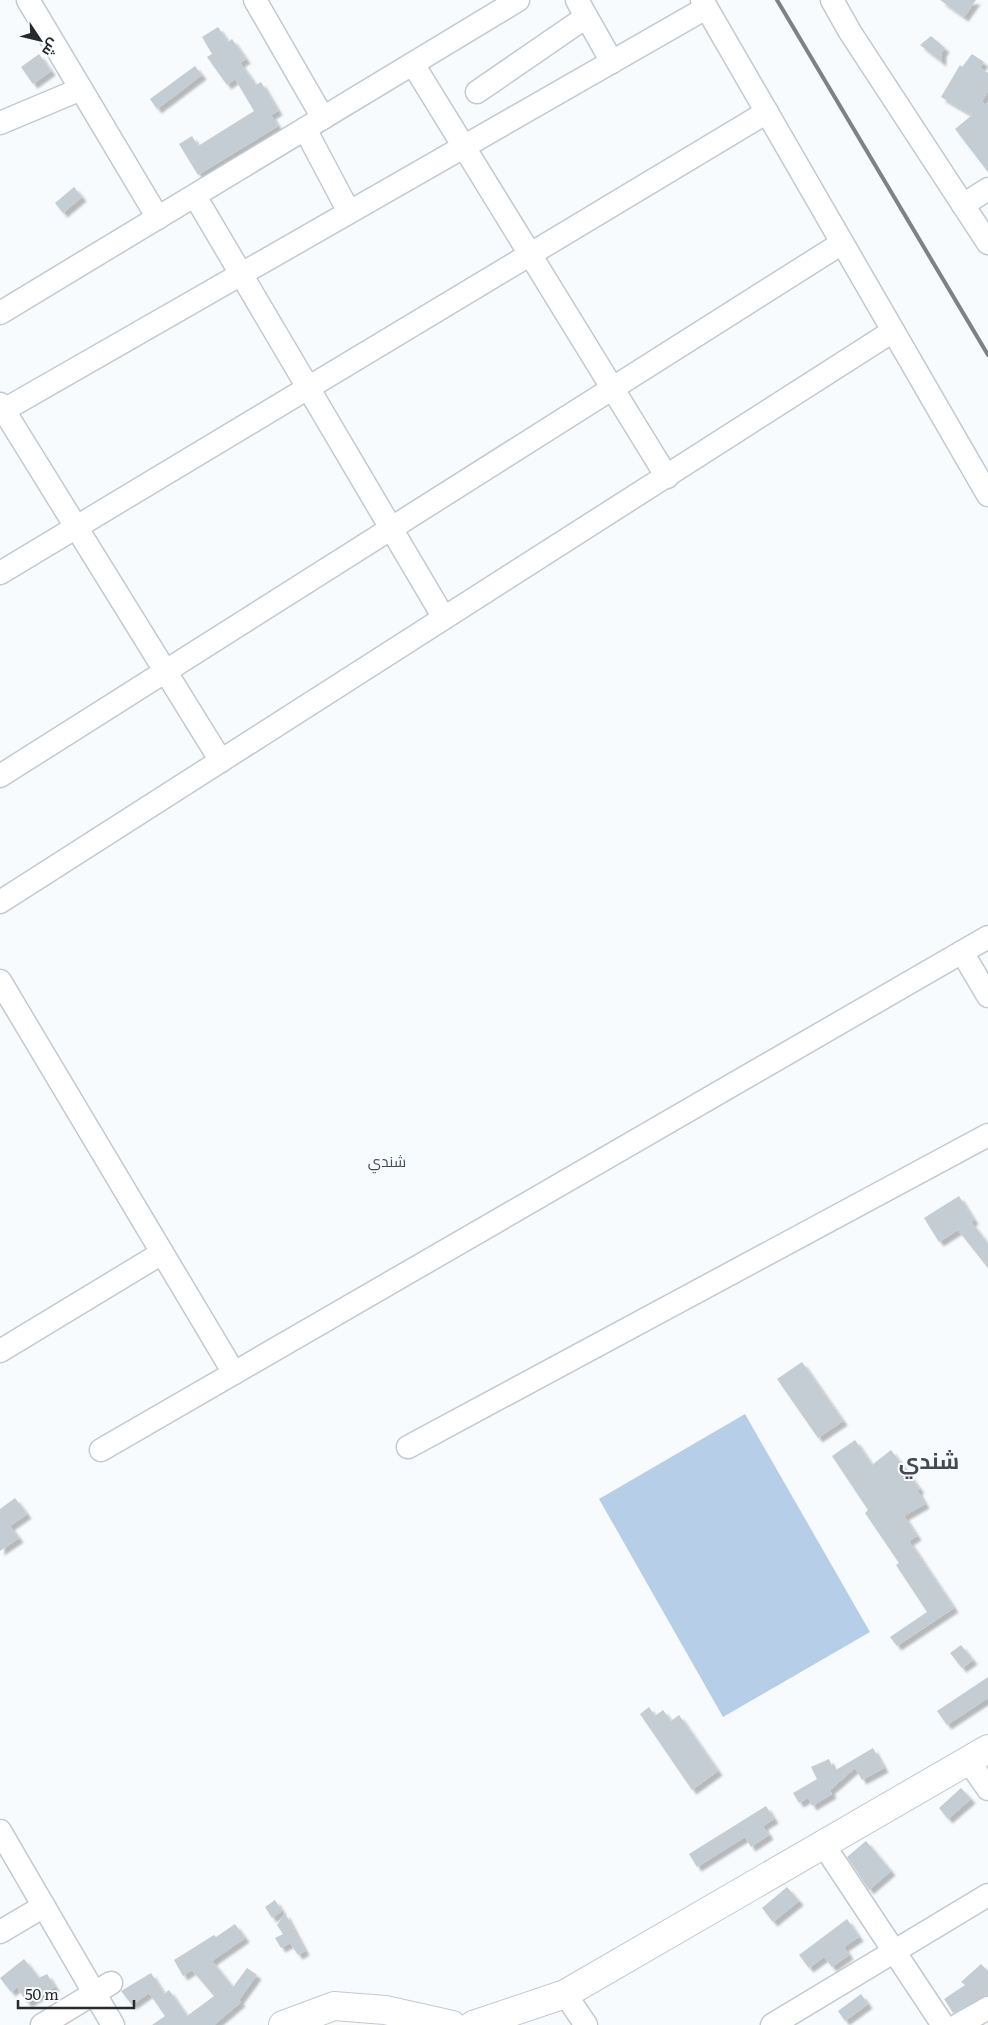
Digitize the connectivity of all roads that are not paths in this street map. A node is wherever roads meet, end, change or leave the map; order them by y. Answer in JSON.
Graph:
{"nodes":[{"id":1,"x":28,"y":0,"type":"edge"},
{"id":2,"x":255,"y":0,"type":"edge"},
{"id":3,"x":518,"y":0,"type":"edge"},
{"id":4,"x":832,"y":0,"type":"edge"},
{"id":5,"x":704,"y":4,"type":"edge"},
{"id":6,"x":582,"y":8,"type":"edge"},
{"id":7,"x":612,"y":62,"type":"junction"},
{"id":8,"x":412,"y":64,"type":"junction"},
{"id":9,"x":81,"y":89,"type":"junction"},
{"id":10,"x":477,"y":92,"type":"dead end"},
{"id":11,"x":767,"y":112,"type":"junction"},
{"id":12,"x":0,"y":123,"type":"edge"},
{"id":13,"x":314,"y":124,"type":"junction"},
{"id":14,"x":463,"y":147,"type":"junction"},
{"id":15,"x":988,"y":189,"type":"edge"},
{"id":16,"x":195,"y":196,"type":"junction"},
{"id":17,"x":963,"y":205,"type":"junction"},
{"id":18,"x":349,"y":212,"type":"junction"},
{"id":19,"x":158,"y":218,"type":"junction"},
{"id":20,"x":842,"y":243,"type":"junction"},
{"id":21,"x":988,"y":243,"type":"edge"},
{"id":22,"x":530,"y":255,"type":"junction"},
{"id":23,"x":242,"y":274,"type":"junction"},
{"id":24,"x":0,"y":313,"type":"edge"},
{"id":25,"x":893,"y":331,"type":"junction"},
{"id":26,"x":308,"y":388,"type":"junction"},
{"id":27,"x":612,"y":388,"type":"junction"},
{"id":28,"x":2,"y":407,"type":"edge"},
{"id":29,"x":666,"y":476,"type":"junction"},
{"id":30,"x":988,"y":495,"type":"edge"},
{"id":31,"x":76,"y":527,"type":"junction"},
{"id":32,"x":391,"y":528,"type":"junction"},
{"id":33,"x":0,"y":574,"type":"edge"},
{"id":34,"x":444,"y":618,"type":"junction"},
{"id":35,"x":166,"y":672,"type":"junction"},
{"id":36,"x":221,"y":761,"type":"junction"},
{"id":37,"x":0,"y":776,"type":"edge"},
{"id":38,"x":0,"y":902,"type":"edge"},
{"id":39,"x":988,"y":937,"type":"edge"},
{"id":40,"x":962,"y":952,"type":"junction"},
{"id":41,"x":0,"y":981,"type":"edge"},
{"id":42,"x":988,"y":996,"type":"edge"},
{"id":43,"x":988,"y":1135,"type":"edge"},
{"id":44,"x":162,"y":1253,"type":"junction"},
{"id":45,"x":0,"y":1351,"type":"edge"},
{"id":46,"x":234,"y":1373,"type":"junction"},
{"id":47,"x":408,"y":1446,"type":"dead end"},
{"id":48,"x":101,"y":1450,"type":"dead end"},
{"id":49,"x":978,"y":1755,"type":"edge"},
{"id":50,"x":988,"y":1789,"type":"edge"},
{"id":51,"x":0,"y":1831,"type":"edge"},
{"id":52,"x":823,"y":1844,"type":"junction"},
{"id":53,"x":988,"y":1896,"type":"edge"},
{"id":54,"x":44,"y":1906,"type":"junction"},
{"id":55,"x":0,"y":1932,"type":"edge"},
{"id":56,"x":894,"y":1952,"type":"junction"},
{"id":57,"x":103,"y":1988,"type":"junction"},
{"id":58,"x":565,"y":1994,"type":"junction"},
{"id":59,"x":988,"y":2008,"type":"edge"},
{"id":60,"x":42,"y":2025,"type":"edge"},
{"id":61,"x":113,"y":2025,"type":"edge"},
{"id":62,"x":283,"y":2025,"type":"edge"},
{"id":63,"x":452,"y":2025,"type":"edge"},
{"id":64,"x":473,"y":2025,"type":"edge"},
{"id":65,"x":586,"y":2025,"type":"edge"},
{"id":66,"x":772,"y":2025,"type":"edge"},
{"id":67,"x":944,"y":2025,"type":"edge"},
{"id":68,"x":958,"y":2025,"type":"edge"}],
"edges":[{"from":1,"to":9,"type":"street"},
{"from":2,"to":13,"type":"street"},
{"from":3,"to":8,"type":"street"},
{"from":4,"to":17,"type":"street"},
{"from":5,"to":7,"type":"street"},
{"from":5,"to":11,"type":"street"},
{"from":6,"to":7,"type":"street"},
{"from":6,"to":10,"type":"street"},
{"from":7,"to":14,"type":"street"},
{"from":8,"to":13,"type":"street"},
{"from":8,"to":14,"type":"street"},
{"from":9,"to":12,"type":"street"},
{"from":9,"to":19,"type":"street"},
{"from":11,"to":20,"type":"street"},
{"from":11,"to":22,"type":"street"},
{"from":13,"to":16,"type":"street"},
{"from":13,"to":18,"type":"street"},
{"from":14,"to":18,"type":"street"},
{"from":14,"to":22,"type":"street"},
{"from":15,"to":17,"type":"street"},
{"from":16,"to":19,"type":"street"},
{"from":16,"to":23,"type":"street"},
{"from":17,"to":21,"type":"street"},
{"from":18,"to":23,"type":"street"},
{"from":19,"to":24,"type":"street"},
{"from":20,"to":25,"type":"street"},
{"from":20,"to":27,"type":"street"},
{"from":22,"to":26,"type":"street"},
{"from":22,"to":27,"type":"street"},
{"from":23,"to":26,"type":"street"},
{"from":23,"to":28,"type":"street"},
{"from":25,"to":29,"type":"street"},
{"from":25,"to":30,"type":"street"},
{"from":26,"to":31,"type":"street"},
{"from":26,"to":32,"type":"street"},
{"from":27,"to":29,"type":"street"},
{"from":27,"to":32,"type":"street"},
{"from":28,"to":31,"type":"street"},
{"from":29,"to":34,"type":"street"},
{"from":31,"to":33,"type":"street"},
{"from":31,"to":35,"type":"street"},
{"from":32,"to":34,"type":"street"},
{"from":32,"to":35,"type":"street"},
{"from":34,"to":36,"type":"street"},
{"from":35,"to":36,"type":"street"},
{"from":35,"to":37,"type":"street"},
{"from":36,"to":38,"type":"street"},
{"from":39,"to":40,"type":"street"},
{"from":40,"to":42,"type":"street"},
{"from":40,"to":46,"type":"street"},
{"from":41,"to":44,"type":"street"},
{"from":43,"to":47,"type":"street"},
{"from":44,"to":45,"type":"street"},
{"from":44,"to":46,"type":"street"},
{"from":46,"to":48,"type":"street"},
{"from":49,"to":50,"type":"street"},
{"from":49,"to":52,"type":"main road"},
{"from":51,"to":54,"type":"street"},
{"from":52,"to":56,"type":"street"},
{"from":52,"to":58,"type":"main road"},
{"from":53,"to":56,"type":"street"},
{"from":54,"to":55,"type":"street"},
{"from":54,"to":57,"type":"street"},
{"from":56,"to":66,"type":"street"},
{"from":56,"to":67,"type":"street"},
{"from":57,"to":60,"type":"street"},
{"from":57,"to":61,"type":"street"},
{"from":58,"to":64,"type":"main road"},
{"from":58,"to":65,"type":"street"},
{"from":59,"to":68,"type":"street"},
{"from":62,"to":63,"type":"main road"}]}
